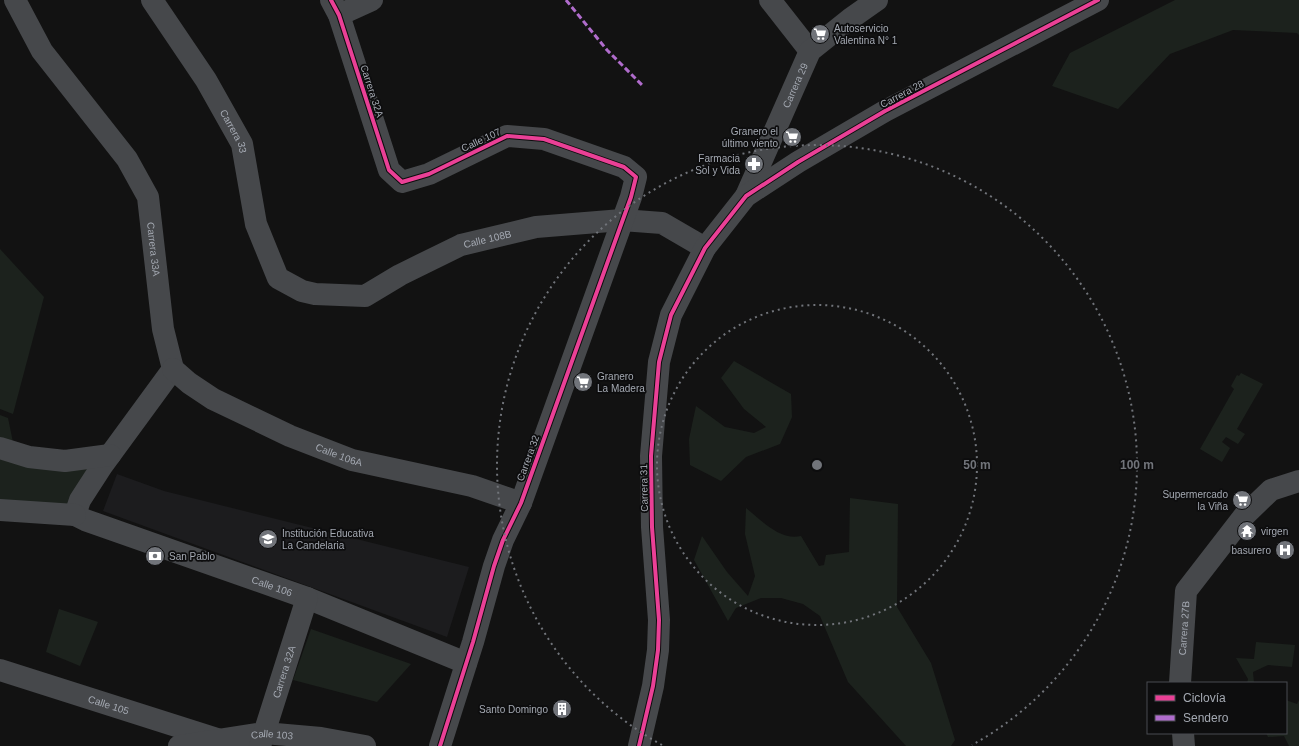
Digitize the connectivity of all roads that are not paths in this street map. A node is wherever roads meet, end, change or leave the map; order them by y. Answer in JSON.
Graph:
{"nodes":[{"id":1,"x":15,"y":0,"type":"edge"},
{"id":2,"x":152,"y":0,"type":"edge"},
{"id":3,"x":372,"y":0,"type":"edge"},
{"id":4,"x":770,"y":0,"type":"edge"},
{"id":5,"x":877,"y":0,"type":"edge"},
{"id":6,"x":1098,"y":0,"type":"edge"},
{"id":7,"x":335,"y":8,"type":"edge"},
{"id":8,"x":810,"y":51,"type":"junction"},
{"id":9,"x":636,"y":177,"type":"joint"},
{"id":10,"x":402,"y":182,"type":"joint"},
{"id":11,"x":746,"y":196,"type":"junction"},
{"id":12,"x":622,"y":220,"type":"junction"},
{"id":13,"x":726,"y":222,"type":"joint"},
{"id":14,"x":705,"y":248,"type":"junction"},
{"id":15,"x":278,"y":278,"type":"joint"},
{"id":16,"x":173,"y":369,"type":"junction"},
{"id":17,"x":0,"y":448,"type":"edge"},
{"id":18,"x":110,"y":455,"type":"junction"},
{"id":19,"x":1299,"y":481,"type":"edge"},
{"id":20,"x":521,"y":503,"type":"junction"},
{"id":21,"x":0,"y":510,"type":"edge"},
{"id":22,"x":76,"y":512,"type":"junction"},
{"id":23,"x":308,"y":598,"type":"junction"},
{"id":24,"x":466,"y":663,"type":"junction"},
{"id":25,"x":0,"y":670,"type":"edge"},
{"id":26,"x":1180,"y":682,"type":"edge"},
{"id":27,"x":1183,"y":734,"type":"edge"},
{"id":28,"x":217,"y":739,"type":"junction"},
{"id":29,"x":262,"y":740,"type":"edge"},
{"id":30,"x":180,"y":746,"type":"edge"},
{"id":31,"x":365,"y":746,"type":"edge"},
{"id":32,"x":440,"y":746,"type":"edge"},
{"id":33,"x":640,"y":746,"type":"edge"},
{"id":34,"x":1184,"y":746,"type":"edge"}],
"edges":[{"from":1,"to":16,"type":"street","name":"Carrera 33A"},
{"from":2,"to":15,"type":"street","name":"Carrera 33"},
{"from":3,"to":7,"type":"street"},
{"from":4,"to":8,"type":"street"},
{"from":5,"to":8,"type":"street","name":"Carrera 29"},
{"from":6,"to":11,"type":"street","name":"Carrera 28"},
{"from":7,"to":10,"type":"street","name":"Carrera 32A"},
{"from":8,"to":11,"type":"street","name":"Carrera 29"},
{"from":9,"to":10,"type":"street","name":"Calle 107"},
{"from":9,"to":12,"type":"street","name":"Carrera 32"},
{"from":11,"to":13,"type":"street","name":"Carrera 28"},
{"from":12,"to":14,"type":"street","name":"Calle 108B"},
{"from":12,"to":15,"type":"street","name":"Calle 108B"},
{"from":12,"to":20,"type":"street","name":"Carrera 32"},
{"from":13,"to":14,"type":"street","name":"Carrera 31"},
{"from":14,"to":33,"type":"street","name":"Carrera 31"},
{"from":16,"to":18,"type":"street"},
{"from":16,"to":20,"type":"street","name":"Calle 106A"},
{"from":17,"to":18,"type":"street"},
{"from":18,"to":22,"type":"street"},
{"from":19,"to":26,"type":"street","name":"Carrera 27B"},
{"from":20,"to":24,"type":"street","name":"Carrera 32"},
{"from":21,"to":22,"type":"street","name":"Calle 106"},
{"from":22,"to":23,"type":"street","name":"Calle 106"},
{"from":23,"to":24,"type":"street","name":"Calle 106"},
{"from":23,"to":29,"type":"street","name":"Carrera 32A"},
{"from":24,"to":32,"type":"street","name":"Carrera 32"},
{"from":25,"to":28,"type":"street","name":"Calle 105"},
{"from":27,"to":34,"type":"street"},
{"from":28,"to":29,"type":"street","name":"Calle 103"},
{"from":28,"to":30,"type":"street","name":"Calle 103"},
{"from":29,"to":31,"type":"street","name":"Calle 103"}]}
